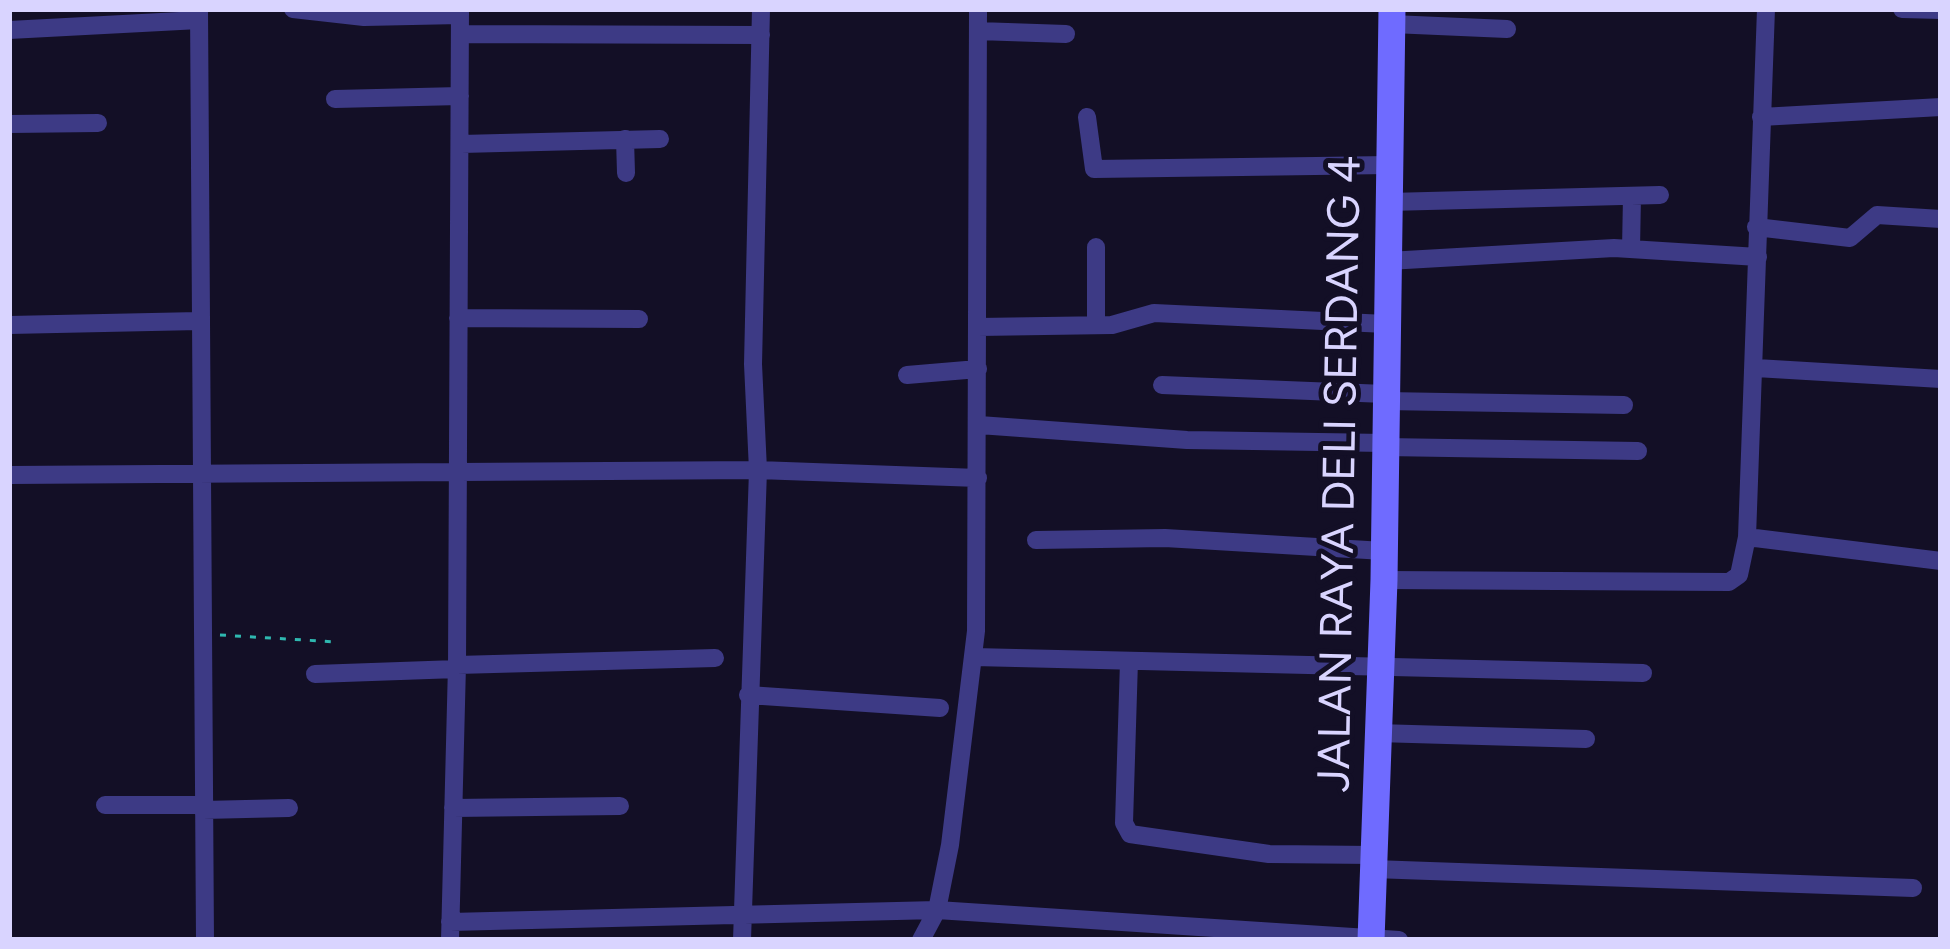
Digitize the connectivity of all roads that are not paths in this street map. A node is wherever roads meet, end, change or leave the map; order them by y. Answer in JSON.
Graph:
{"nodes":[{"id":1,"x":292,"y":9,"type":"edge"},
{"id":2,"x":761,"y":9,"type":"edge"},
{"id":3,"x":977,"y":9,"type":"edge"},
{"id":4,"x":1746,"y":9,"type":"edge"},
{"id":5,"x":1766,"y":9,"type":"edge"},
{"id":6,"x":1902,"y":9,"type":"edge"},
{"id":7,"x":1941,"y":10,"type":"edge"},
{"id":8,"x":199,"y":15,"type":"edge"},
{"id":9,"x":1392,"y":16,"type":"edge"},
{"id":10,"x":460,"y":20,"type":"edge"},
{"id":11,"x":1507,"y":29,"type":"dead end"},
{"id":12,"x":9,"y":30,"type":"edge"},
{"id":13,"x":978,"y":31,"type":"junction"},
{"id":14,"x":1066,"y":34,"type":"dead end"},
{"id":15,"x":761,"y":35,"type":"junction"},
{"id":16,"x":460,"y":96,"type":"junction"},
{"id":17,"x":335,"y":99,"type":"dead end"},
{"id":18,"x":1941,"y":107,"type":"edge"},
{"id":19,"x":1088,"y":117,"type":"dead end"},
{"id":20,"x":1761,"y":117,"type":"junction"},
{"id":21,"x":98,"y":123,"type":"dead end"},
{"id":22,"x":9,"y":124,"type":"edge"},
{"id":23,"x":626,"y":139,"type":"junction"},
{"id":24,"x":660,"y":139,"type":"dead end"},
{"id":25,"x":461,"y":144,"type":"junction"},
{"id":26,"x":1389,"y":165,"type":"junction"},
{"id":27,"x":626,"y":172,"type":"dead end"},
{"id":28,"x":1660,"y":195,"type":"dead end"},
{"id":29,"x":1632,"y":196,"type":"junction"},
{"id":30,"x":1388,"y":202,"type":"junction"},
{"id":31,"x":1941,"y":219,"type":"edge"},
{"id":32,"x":1756,"y":227,"type":"junction"},
{"id":33,"x":1096,"y":247,"type":"dead end"},
{"id":34,"x":1631,"y":249,"type":"junction"},
{"id":35,"x":1758,"y":256,"type":"junction"},
{"id":36,"x":1388,"y":261,"type":"junction"},
{"id":37,"x":458,"y":318,"type":"junction"},
{"id":38,"x":639,"y":319,"type":"dead end"},
{"id":39,"x":199,"y":321,"type":"junction"},
{"id":40,"x":1386,"y":324,"type":"junction"},
{"id":41,"x":9,"y":326,"type":"edge"},
{"id":42,"x":1096,"y":326,"type":"junction"},
{"id":43,"x":978,"y":327,"type":"junction"},
{"id":44,"x":1756,"y":368,"type":"junction"},
{"id":45,"x":978,"y":369,"type":"junction"},
{"id":46,"x":907,"y":375,"type":"dead end"},
{"id":47,"x":1941,"y":379,"type":"edge"},
{"id":48,"x":1162,"y":385,"type":"dead end"},
{"id":49,"x":1385,"y":398,"type":"junction"},
{"id":50,"x":1624,"y":405,"type":"dead end"},
{"id":51,"x":979,"y":425,"type":"junction"},
{"id":52,"x":1385,"y":445,"type":"junction"},
{"id":53,"x":1638,"y":451,"type":"dead end"},
{"id":54,"x":758,"y":470,"type":"junction"},
{"id":55,"x":200,"y":472,"type":"junction"},
{"id":56,"x":455,"y":473,"type":"junction"},
{"id":57,"x":9,"y":475,"type":"edge"},
{"id":58,"x":978,"y":478,"type":"junction"},
{"id":59,"x":1747,"y":537,"type":"junction"},
{"id":60,"x":1036,"y":540,"type":"dead end"},
{"id":61,"x":1384,"y":551,"type":"junction"},
{"id":62,"x":1941,"y":561,"type":"edge"},
{"id":63,"x":1384,"y":580,"type":"junction"},
{"id":64,"x":974,"y":657,"type":"junction"},
{"id":65,"x":716,"y":658,"type":"dead end"},
{"id":66,"x":1129,"y":662,"type":"junction"},
{"id":67,"x":457,"y":667,"type":"junction"},
{"id":68,"x":1381,"y":668,"type":"junction"},
{"id":69,"x":1643,"y":673,"type":"dead end"},
{"id":70,"x":315,"y":674,"type":"dead end"},
{"id":71,"x":748,"y":695,"type":"junction"},
{"id":72,"x":940,"y":708,"type":"dead end"},
{"id":73,"x":1377,"y":733,"type":"junction"},
{"id":74,"x":1586,"y":739,"type":"dead end"},
{"id":75,"x":105,"y":806,"type":"dead end"},
{"id":76,"x":620,"y":806,"type":"dead end"},
{"id":77,"x":203,"y":808,"type":"junction"},
{"id":78,"x":290,"y":808,"type":"dead end"},
{"id":79,"x":453,"y":808,"type":"junction"},
{"id":80,"x":1374,"y":862,"type":"junction"},
{"id":81,"x":1913,"y":887,"type":"dead end"},
{"id":82,"x":937,"y":910,"type":"junction"},
{"id":83,"x":743,"y":912,"type":"junction"},
{"id":84,"x":450,"y":931,"type":"edge"},
{"id":85,"x":1214,"y":933,"type":"edge"},
{"id":86,"x":1380,"y":939,"type":"edge"},
{"id":87,"x":205,"y":940,"type":"edge"},
{"id":88,"x":742,"y":940,"type":"edge"},
{"id":89,"x":921,"y":940,"type":"edge"}],
"edges":[{"from":1,"to":10,"type":"street"},
{"from":2,"to":15,"type":"street"},
{"from":3,"to":13,"type":"street"},
{"from":4,"to":5,"type":"street"},
{"from":5,"to":20,"type":"street"},
{"from":6,"to":7,"type":"street"},
{"from":8,"to":12,"type":"street"},
{"from":8,"to":39,"type":"street"},
{"from":9,"to":11,"type":"street"},
{"from":9,"to":26,"type":"street","name":"JALAN RAYA DELI SERDANG 4"},
{"from":10,"to":15,"type":"street"},
{"from":10,"to":16,"type":"street"},
{"from":13,"to":14,"type":"street"},
{"from":13,"to":43,"type":"street"},
{"from":15,"to":54,"type":"street"},
{"from":16,"to":17,"type":"street"},
{"from":16,"to":25,"type":"street"},
{"from":18,"to":20,"type":"street"},
{"from":19,"to":26,"type":"street"},
{"from":20,"to":32,"type":"street"},
{"from":21,"to":22,"type":"street"},
{"from":23,"to":24,"type":"street"},
{"from":23,"to":25,"type":"street"},
{"from":23,"to":27,"type":"street"},
{"from":25,"to":37,"type":"street"},
{"from":26,"to":30,"type":"street","name":"JALAN RAYA DELI SERDANG 4"},
{"from":28,"to":29,"type":"street"},
{"from":29,"to":30,"type":"street"},
{"from":29,"to":34,"type":"street"},
{"from":30,"to":36,"type":"street","name":"JALAN RAYA DELI SERDANG 4"},
{"from":31,"to":32,"type":"street"},
{"from":32,"to":35,"type":"street"},
{"from":33,"to":42,"type":"street"},
{"from":34,"to":35,"type":"street"},
{"from":34,"to":36,"type":"street"},
{"from":35,"to":44,"type":"street"},
{"from":36,"to":40,"type":"street","name":"JALAN RAYA DELI SERDANG 4"},
{"from":37,"to":38,"type":"street"},
{"from":37,"to":56,"type":"street"},
{"from":39,"to":41,"type":"street"},
{"from":39,"to":55,"type":"street"},
{"from":40,"to":42,"type":"street"},
{"from":40,"to":49,"type":"street","name":"JALAN RAYA DELI SERDANG 4"},
{"from":42,"to":43,"type":"street"},
{"from":43,"to":45,"type":"street"},
{"from":44,"to":47,"type":"street"},
{"from":44,"to":59,"type":"street"},
{"from":45,"to":46,"type":"street"},
{"from":45,"to":51,"type":"street"},
{"from":48,"to":49,"type":"street"},
{"from":49,"to":50,"type":"street"},
{"from":49,"to":52,"type":"street","name":"JALAN RAYA DELI SERDANG 4"},
{"from":51,"to":52,"type":"street"},
{"from":51,"to":58,"type":"street"},
{"from":52,"to":53,"type":"street"},
{"from":52,"to":61,"type":"street","name":"JALAN RAYA DELI SERDANG 4"},
{"from":54,"to":56,"type":"street"},
{"from":54,"to":58,"type":"street"},
{"from":54,"to":71,"type":"street"},
{"from":55,"to":56,"type":"street"},
{"from":55,"to":57,"type":"street"},
{"from":55,"to":77,"type":"street"},
{"from":56,"to":67,"type":"street"},
{"from":58,"to":64,"type":"street"},
{"from":59,"to":62,"type":"street"},
{"from":59,"to":63,"type":"street"},
{"from":60,"to":61,"type":"street"},
{"from":61,"to":63,"type":"street","name":"JALAN RAYA DELI SERDANG 4"},
{"from":63,"to":68,"type":"street","name":"JALAN RAYA DELI SERDANG 4"},
{"from":64,"to":66,"type":"street"},
{"from":64,"to":82,"type":"street"},
{"from":65,"to":67,"type":"street"},
{"from":66,"to":68,"type":"street"},
{"from":66,"to":80,"type":"street"},
{"from":67,"to":70,"type":"street"},
{"from":67,"to":79,"type":"street"},
{"from":68,"to":69,"type":"street"},
{"from":68,"to":73,"type":"street","name":"JALAN RAYA DELI SERDANG 4"},
{"from":71,"to":72,"type":"street"},
{"from":71,"to":83,"type":"street"},
{"from":73,"to":74,"type":"street"},
{"from":73,"to":80,"type":"street","name":"JALAN RAYA DELI SERDANG 4"},
{"from":75,"to":77,"type":"street"},
{"from":76,"to":79,"type":"street"},
{"from":77,"to":78,"type":"street"},
{"from":77,"to":87,"type":"street"},
{"from":79,"to":84,"type":"street"},
{"from":80,"to":81,"type":"street"},
{"from":80,"to":86,"type":"street","name":"JALAN RAYA DELI SERDANG 4"},
{"from":82,"to":83,"type":"street"},
{"from":82,"to":85,"type":"street"},
{"from":82,"to":89,"type":"street"},
{"from":83,"to":84,"type":"street"},
{"from":83,"to":88,"type":"street"},
{"from":85,"to":86,"type":"street"}]}
